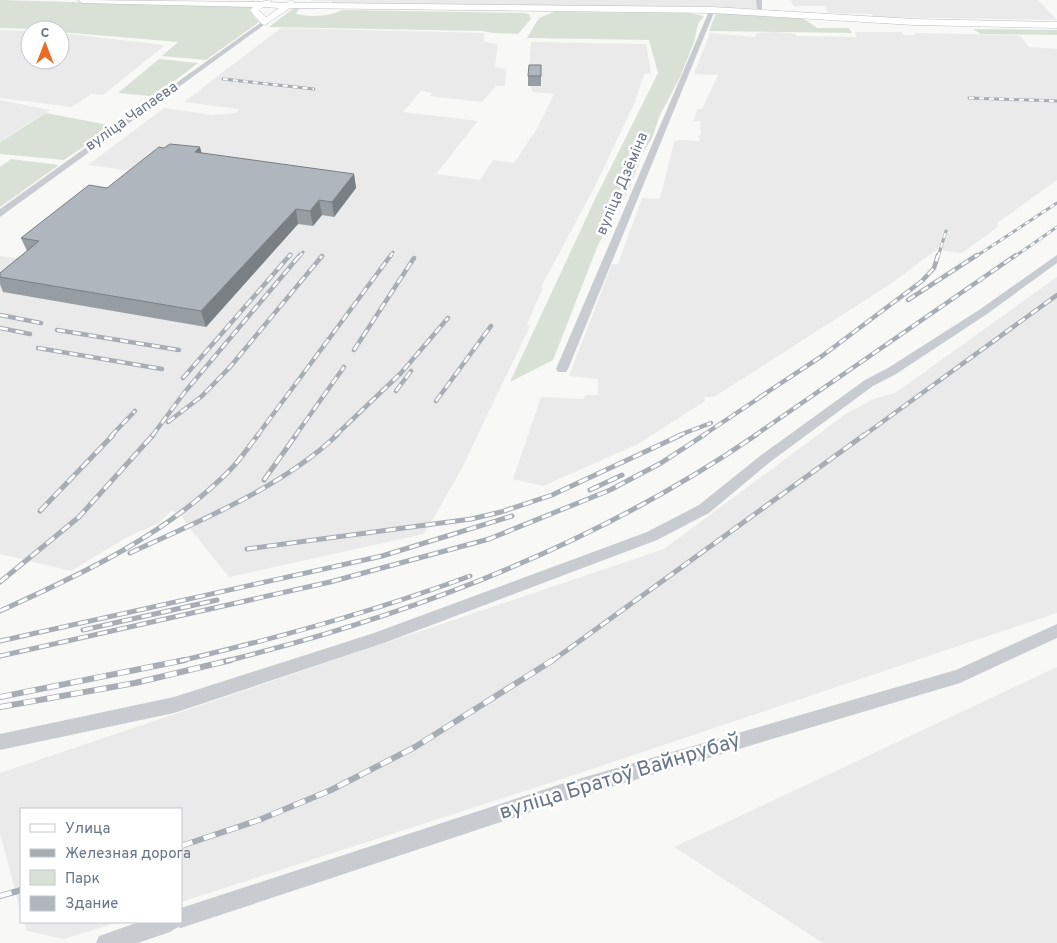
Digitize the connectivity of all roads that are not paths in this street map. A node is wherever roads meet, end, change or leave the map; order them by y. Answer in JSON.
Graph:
{"nodes":[{"id":1,"x":82,"y":0,"type":"edge"},
{"id":2,"x":760,"y":0,"type":"edge"},
{"id":3,"x":264,"y":2,"type":"edge"},
{"id":4,"x":292,"y":2,"type":"edge"},
{"id":5,"x":712,"y":10,"type":"junction"},
{"id":6,"x":760,"y":13,"type":"junction"},
{"id":7,"x":265,"y":22,"type":"junction"},
{"id":8,"x":1057,"y":25,"type":"edge"},
{"id":9,"x":0,"y":214,"type":"edge"},
{"id":10,"x":1057,"y":258,"type":"edge"},
{"id":11,"x":562,"y":369,"type":"dead end"},
{"id":12,"x":1057,"y":631,"type":"edge"},
{"id":13,"x":0,"y":742,"type":"edge"},
{"id":14,"x":182,"y":918,"type":"edge"},
{"id":15,"x":167,"y":923,"type":"edge"},
{"id":16,"x":106,"y":943,"type":"edge"}],
"edges":[{"from":1,"to":3,"type":"main road"},
{"from":2,"to":6,"type":"street"},
{"from":3,"to":4,"type":"main road"},
{"from":3,"to":7,"type":"main road"},
{"from":4,"to":5,"type":"main road"},
{"from":4,"to":7,"type":"main road","name":"вуліца Чапаева"},
{"from":5,"to":6,"type":"main road"},
{"from":5,"to":11,"type":"street","name":"вуліца Дзёміна"},
{"from":6,"to":8,"type":"main road"},
{"from":7,"to":9,"type":"street","name":"вуліца Чапаева"},
{"from":10,"to":13,"type":"street"},
{"from":12,"to":14,"type":"street","name":"вуліца Братоў Вайнрубаў"},
{"from":15,"to":16,"type":"street"}]}
